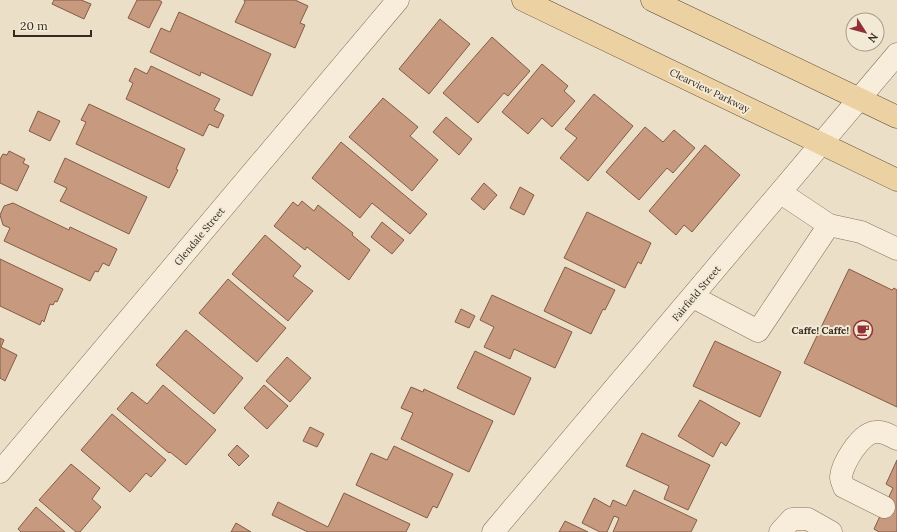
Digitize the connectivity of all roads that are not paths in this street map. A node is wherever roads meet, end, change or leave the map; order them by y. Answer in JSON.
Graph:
{"nodes":[{"id":1,"x":398,"y":0,"type":"edge"},
{"id":2,"x":523,"y":0,"type":"edge"},
{"id":3,"x":652,"y":0,"type":"edge"},
{"id":4,"x":897,"y":54,"type":"edge"},
{"id":5,"x":858,"y":99,"type":"junction"},
{"id":6,"x":897,"y":117,"type":"edge"},
{"id":7,"x":822,"y":144,"type":"junction"},
{"id":8,"x":897,"y":180,"type":"edge"},
{"id":9,"x":781,"y":193,"type":"junction"},
{"id":10,"x":829,"y":225,"type":"junction"},
{"id":11,"x":896,"y":245,"type":"edge"},
{"id":12,"x":693,"y":297,"type":"junction"},
{"id":13,"x":897,"y":439,"type":"edge"},
{"id":14,"x":0,"y":472,"type":"edge"},
{"id":15,"x":884,"y":507,"type":"dead end"},
{"id":16,"x":493,"y":532,"type":"edge"},
{"id":17,"x":780,"y":532,"type":"edge"},
{"id":18,"x":832,"y":532,"type":"edge"}],
"edges":[{"from":1,"to":14,"type":"street","name":"Glendale Street"},
{"from":2,"to":7,"type":"main road","name":"Clearview Parkway"},
{"from":3,"to":5,"type":"main road"},
{"from":4,"to":5,"type":"street","name":"Fairfield Street"},
{"from":5,"to":6,"type":"main road"},
{"from":5,"to":7,"type":"street","name":"Fairfield Street"},
{"from":7,"to":8,"type":"main road","name":"Clearview Parkway"},
{"from":7,"to":9,"type":"street","name":"Fairfield Street"},
{"from":9,"to":10,"type":"street"},
{"from":9,"to":12,"type":"street","name":"Fairfield Street"},
{"from":10,"to":11,"type":"street"},
{"from":10,"to":12,"type":"street"},
{"from":12,"to":16,"type":"street","name":"Fairfield Street"},
{"from":13,"to":15,"type":"street"},
{"from":17,"to":18,"type":"street"}]}
